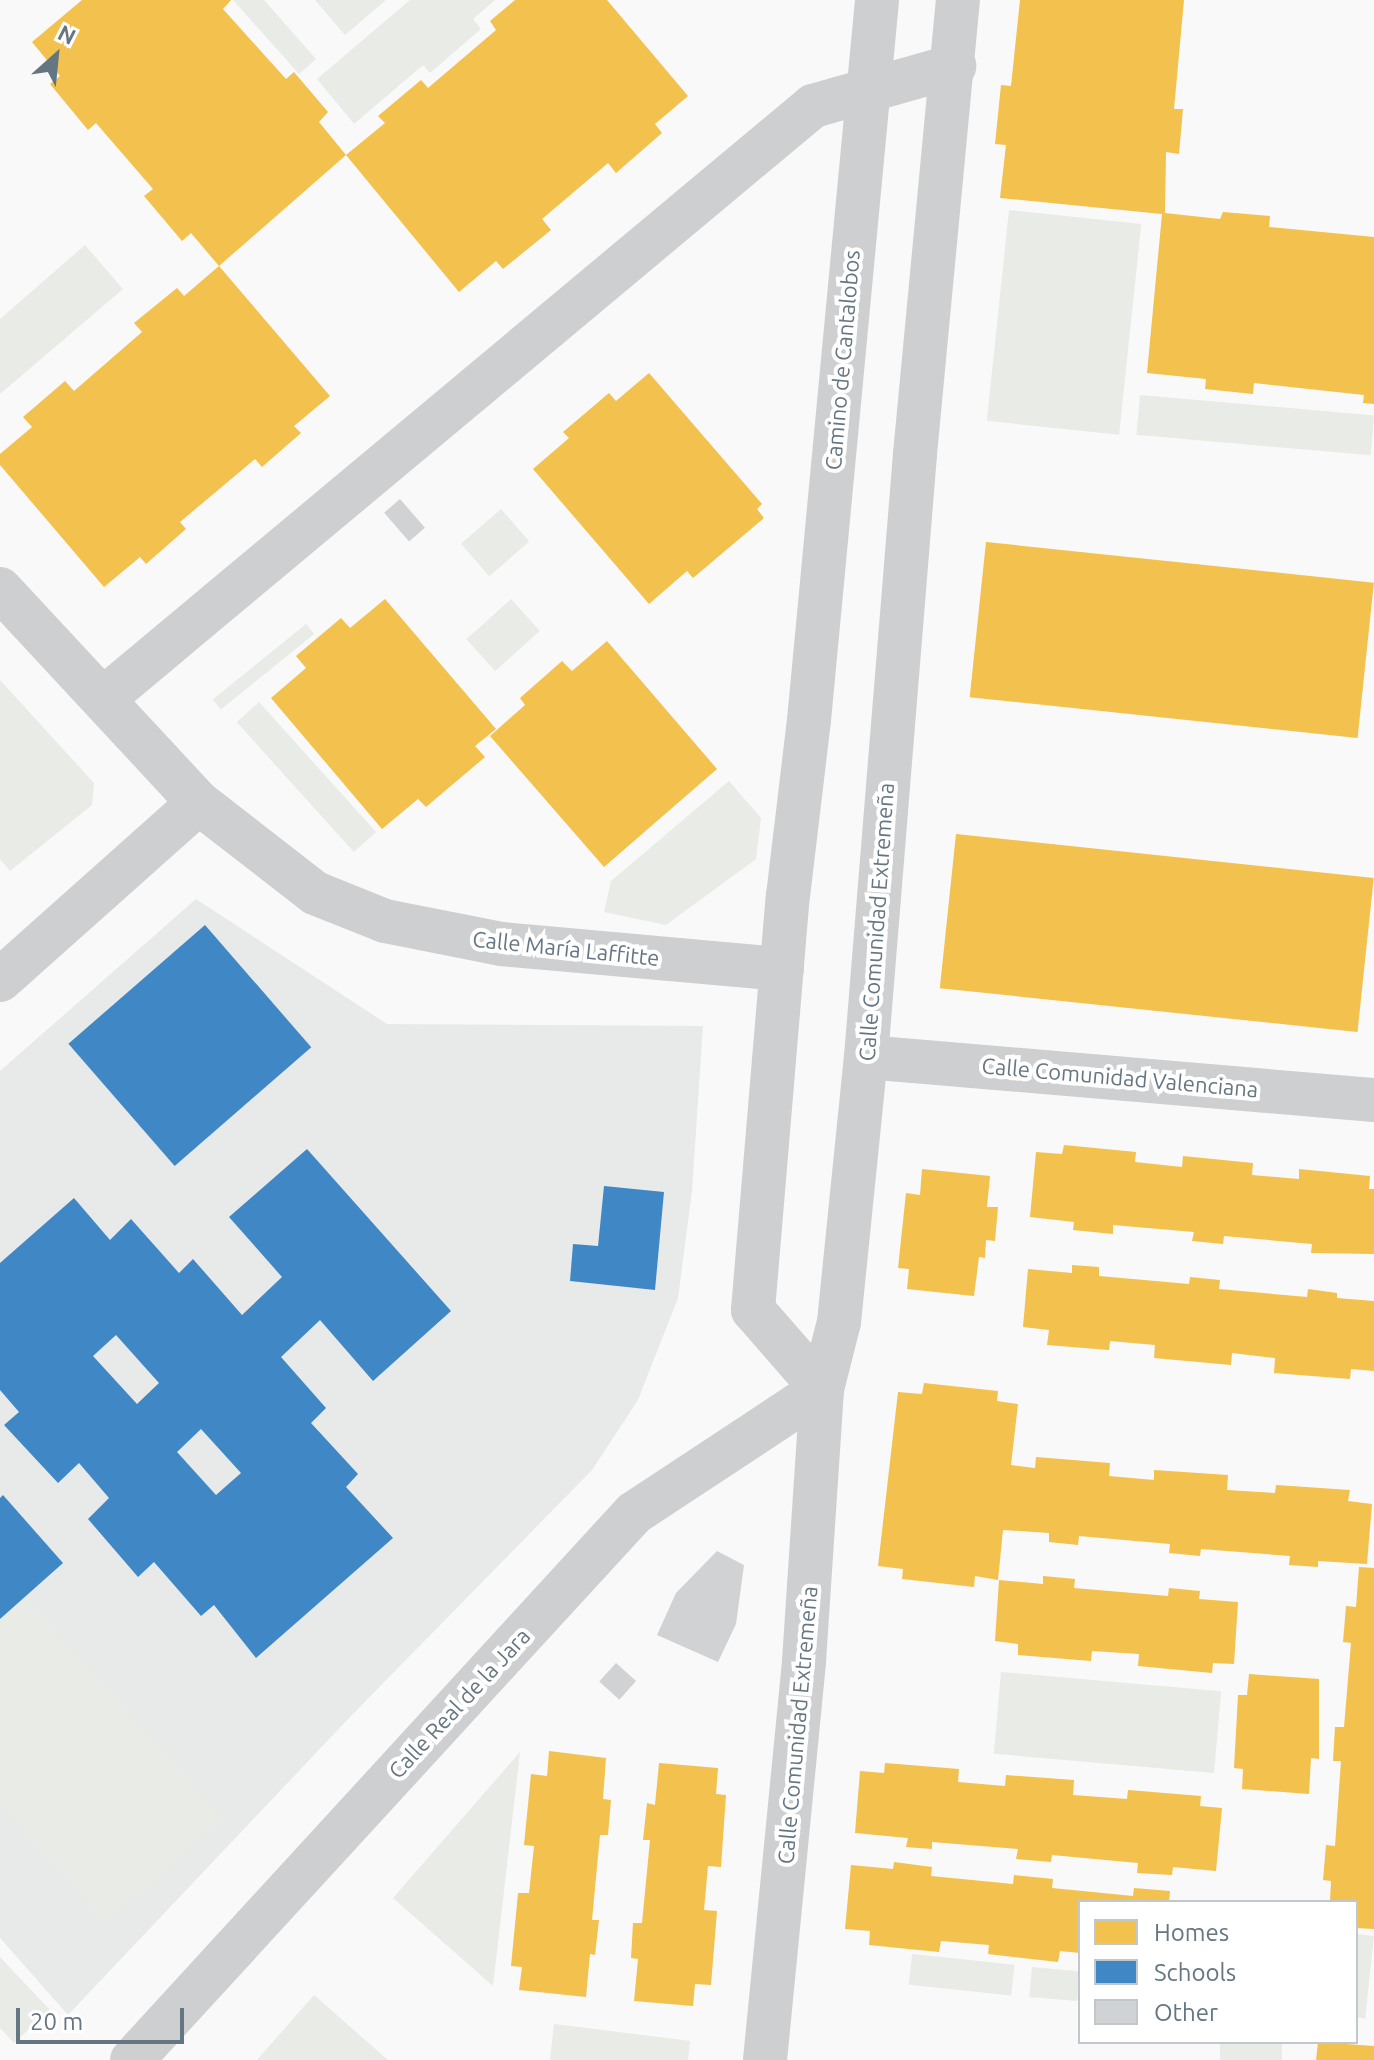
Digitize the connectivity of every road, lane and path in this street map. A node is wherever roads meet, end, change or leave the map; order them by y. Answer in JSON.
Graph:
{"nodes":[{"id":1,"x":877,"y":0,"type":"edge"},
{"id":2,"x":958,"y":0,"type":"edge"},
{"id":3,"x":954,"y":66,"type":"junction"},
{"id":4,"x":866,"y":89,"type":"junction"},
{"id":5,"x":0,"y":589,"type":"edge"},
{"id":6,"x":103,"y":699,"type":"junction"},
{"id":7,"x":199,"y":803,"type":"junction"},
{"id":8,"x":782,"y":969,"type":"junction"},
{"id":9,"x":0,"y":980,"type":"edge"},
{"id":10,"x":866,"y":1057,"type":"junction"},
{"id":11,"x":1374,"y":1100,"type":"edge"},
{"id":12,"x":822,"y":1389,"type":"junction"},
{"id":13,"x":132,"y":2060,"type":"edge"},
{"id":14,"x":765,"y":2060,"type":"edge"}],
"edges":[{"from":1,"to":4,"type":"street","name":"Camino de Cantalobos"},
{"from":2,"to":3,"type":"street"},
{"from":3,"to":4,"type":"street"},
{"from":3,"to":10,"type":"street","name":"Calle Comunidad Extremeña"},
{"from":4,"to":6,"type":"street"},
{"from":4,"to":8,"type":"street","name":"Camino de Cantalobos"},
{"from":5,"to":6,"type":"street","name":"Calle María Laffitte"},
{"from":6,"to":7,"type":"street","name":"Calle María Laffitte"},
{"from":7,"to":8,"type":"street","name":"Calle María Laffitte"},
{"from":7,"to":9,"type":"street"},
{"from":8,"to":12,"type":"street"},
{"from":10,"to":11,"type":"street","name":"Calle Comunidad Valenciana"},
{"from":10,"to":12,"type":"street","name":"Calle Comunidad Extremeña"},
{"from":12,"to":13,"type":"street","name":"Calle Real de la Jara"},
{"from":12,"to":14,"type":"street","name":"Calle Comunidad Extremeña"}]}
